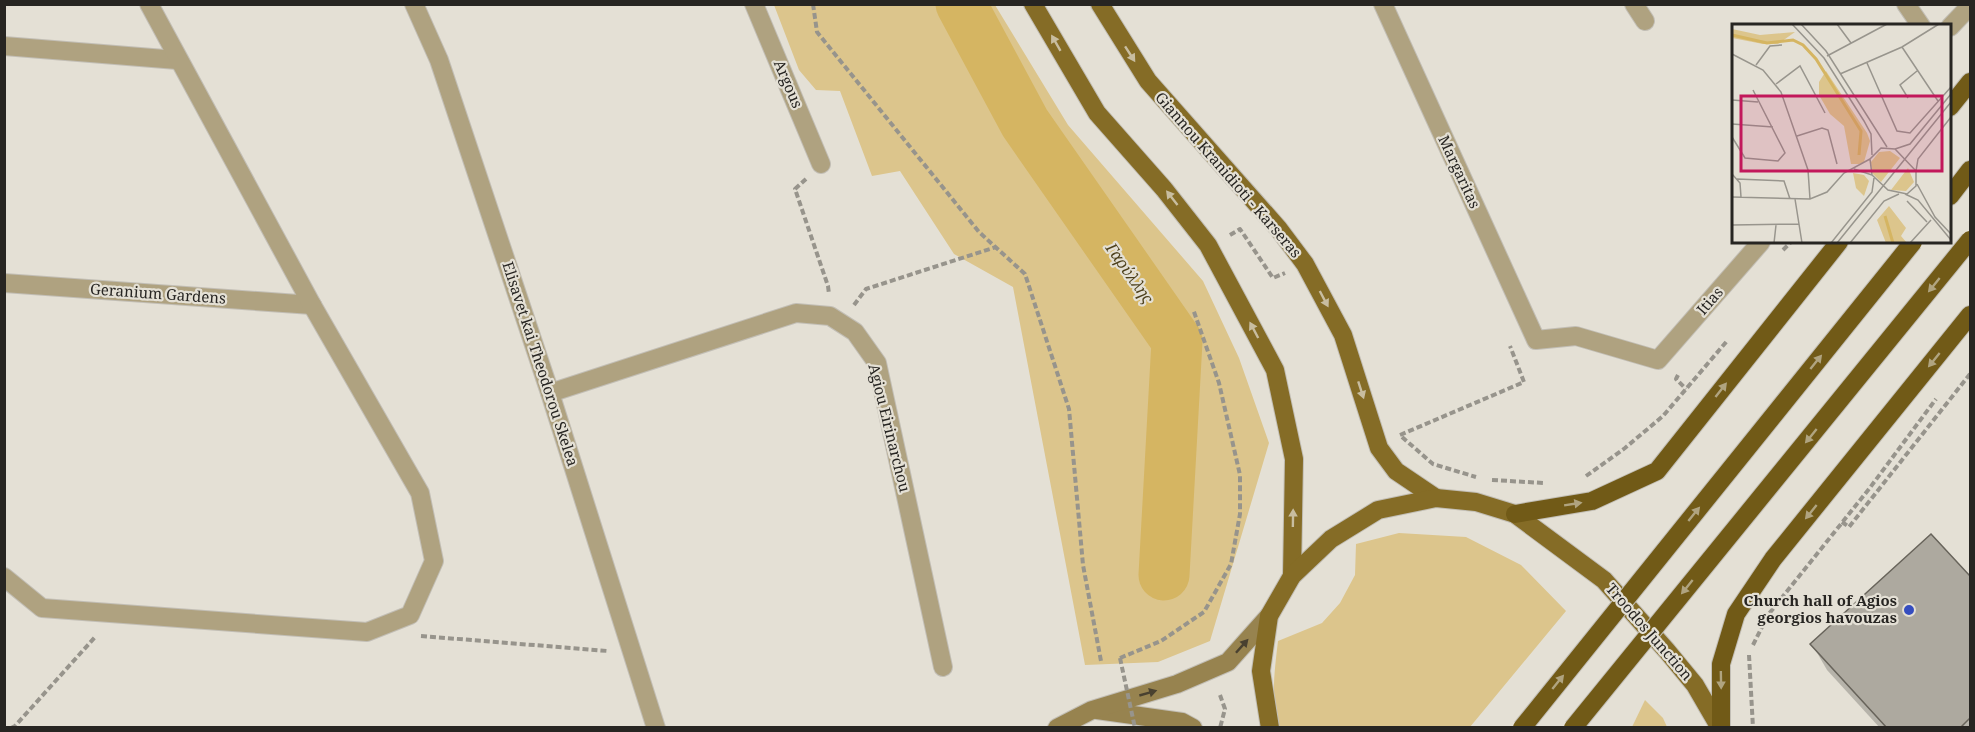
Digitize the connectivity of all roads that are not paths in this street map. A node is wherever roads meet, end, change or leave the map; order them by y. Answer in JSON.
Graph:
{"nodes":[{"id":1,"x":148,"y":4,"type":"edge"},
{"id":2,"x":414,"y":4,"type":"edge"},
{"id":3,"x":754,"y":4,"type":"edge"},
{"id":4,"x":1033,"y":4,"type":"edge"},
{"id":5,"x":1100,"y":4,"type":"edge"},
{"id":6,"x":1383,"y":4,"type":"edge"},
{"id":7,"x":1634,"y":4,"type":"edge"},
{"id":8,"x":1905,"y":4,"type":"edge"},
{"id":9,"x":1971,"y":6,"type":"edge"},
{"id":10,"x":1645,"y":21,"type":"dead end"},
{"id":11,"x":1920,"y":24,"type":"edge"},
{"id":12,"x":1951,"y":26,"type":"edge"},
{"id":13,"x":4,"y":46,"type":"edge"},
{"id":14,"x":177,"y":60,"type":"junction"},
{"id":15,"x":1971,"y":82,"type":"edge"},
{"id":16,"x":1951,"y":106,"type":"edge"},
{"id":17,"x":821,"y":164,"type":"dead end"},
{"id":18,"x":1971,"y":170,"type":"edge"},
{"id":19,"x":1951,"y":195,"type":"edge"},
{"id":20,"x":1971,"y":240,"type":"edge"},
{"id":21,"x":1760,"y":243,"type":"edge"},
{"id":22,"x":1838,"y":243,"type":"edge"},
{"id":23,"x":1912,"y":243,"type":"edge"},
{"id":24,"x":4,"y":283,"type":"edge"},
{"id":25,"x":312,"y":305,"type":"junction"},
{"id":26,"x":1971,"y":315,"type":"edge"},
{"id":27,"x":1536,"y":340,"type":"joint"},
{"id":28,"x":550,"y":393,"type":"junction"},
{"id":29,"x":1436,"y":498,"type":"junction"},
{"id":30,"x":1515,"y":514,"type":"junction"},
{"id":31,"x":1292,"y":576,"type":"junction"},
{"id":32,"x":4,"y":577,"type":"edge"},
{"id":33,"x":1269,"y":616,"type":"junction"},
{"id":34,"x":943,"y":667,"type":"dead end"},
{"id":35,"x":1092,"y":710,"type":"junction"},
{"id":36,"x":656,"y":728,"type":"edge"},
{"id":37,"x":1057,"y":728,"type":"edge"},
{"id":38,"x":1192,"y":728,"type":"edge"},
{"id":39,"x":1270,"y":728,"type":"edge"},
{"id":40,"x":1522,"y":728,"type":"edge"},
{"id":41,"x":1574,"y":728,"type":"edge"},
{"id":42,"x":1721,"y":728,"type":"edge"}],
"edges":[{"from":1,"to":14,"type":"street"},
{"from":2,"to":28,"type":"street","name":"Elisavet kai Theodorou Skelea"},
{"from":3,"to":17,"type":"street","name":"Argous"},
{"from":31,"to":4,"type":"main road","one_way":true},
{"from":5,"to":29,"type":"main road","name":"Giannou Kranidioti - Karseras","one_way":true},
{"from":6,"to":27,"type":"street","name":"Margaritas"},
{"from":7,"to":10,"type":"street"},
{"from":8,"to":11,"type":"street"},
{"from":9,"to":12,"type":"street"},
{"from":13,"to":14,"type":"street"},
{"from":14,"to":25,"type":"street"},
{"from":15,"to":16,"type":"highway"},
{"from":18,"to":19,"type":"highway"},
{"from":20,"to":41,"type":"highway","one_way":true,"bridge":true},
{"from":21,"to":27,"type":"street","name":"Itias"},
{"from":30,"to":22,"type":"highway","one_way":true},
{"from":40,"to":23,"type":"highway","one_way":true,"bridge":true},
{"from":24,"to":25,"type":"street","name":"Geranium Gardens"},
{"from":25,"to":32,"type":"street"},
{"from":26,"to":42,"type":"highway","one_way":true},
{"from":28,"to":34,"type":"street","name":"Agiou Eirinarchou"},
{"from":28,"to":36,"type":"street","name":"Elisavet kai Theodorou Skelea"},
{"from":29,"to":30,"type":"main road","name":"Troodos Junction"},
{"from":29,"to":31,"type":"main road","name":"Troodos Junction"},
{"from":30,"to":42,"type":"main road","name":"Troodos Junction"},
{"from":31,"to":33,"type":"main road","name":"Troodos Junction"},
{"from":35,"to":33,"type":"main road","one_way":true},
{"from":33,"to":39,"type":"main road","name":"Troodos Junction"},
{"from":35,"to":37,"type":"main road"},
{"from":35,"to":38,"type":"main road"}]}
